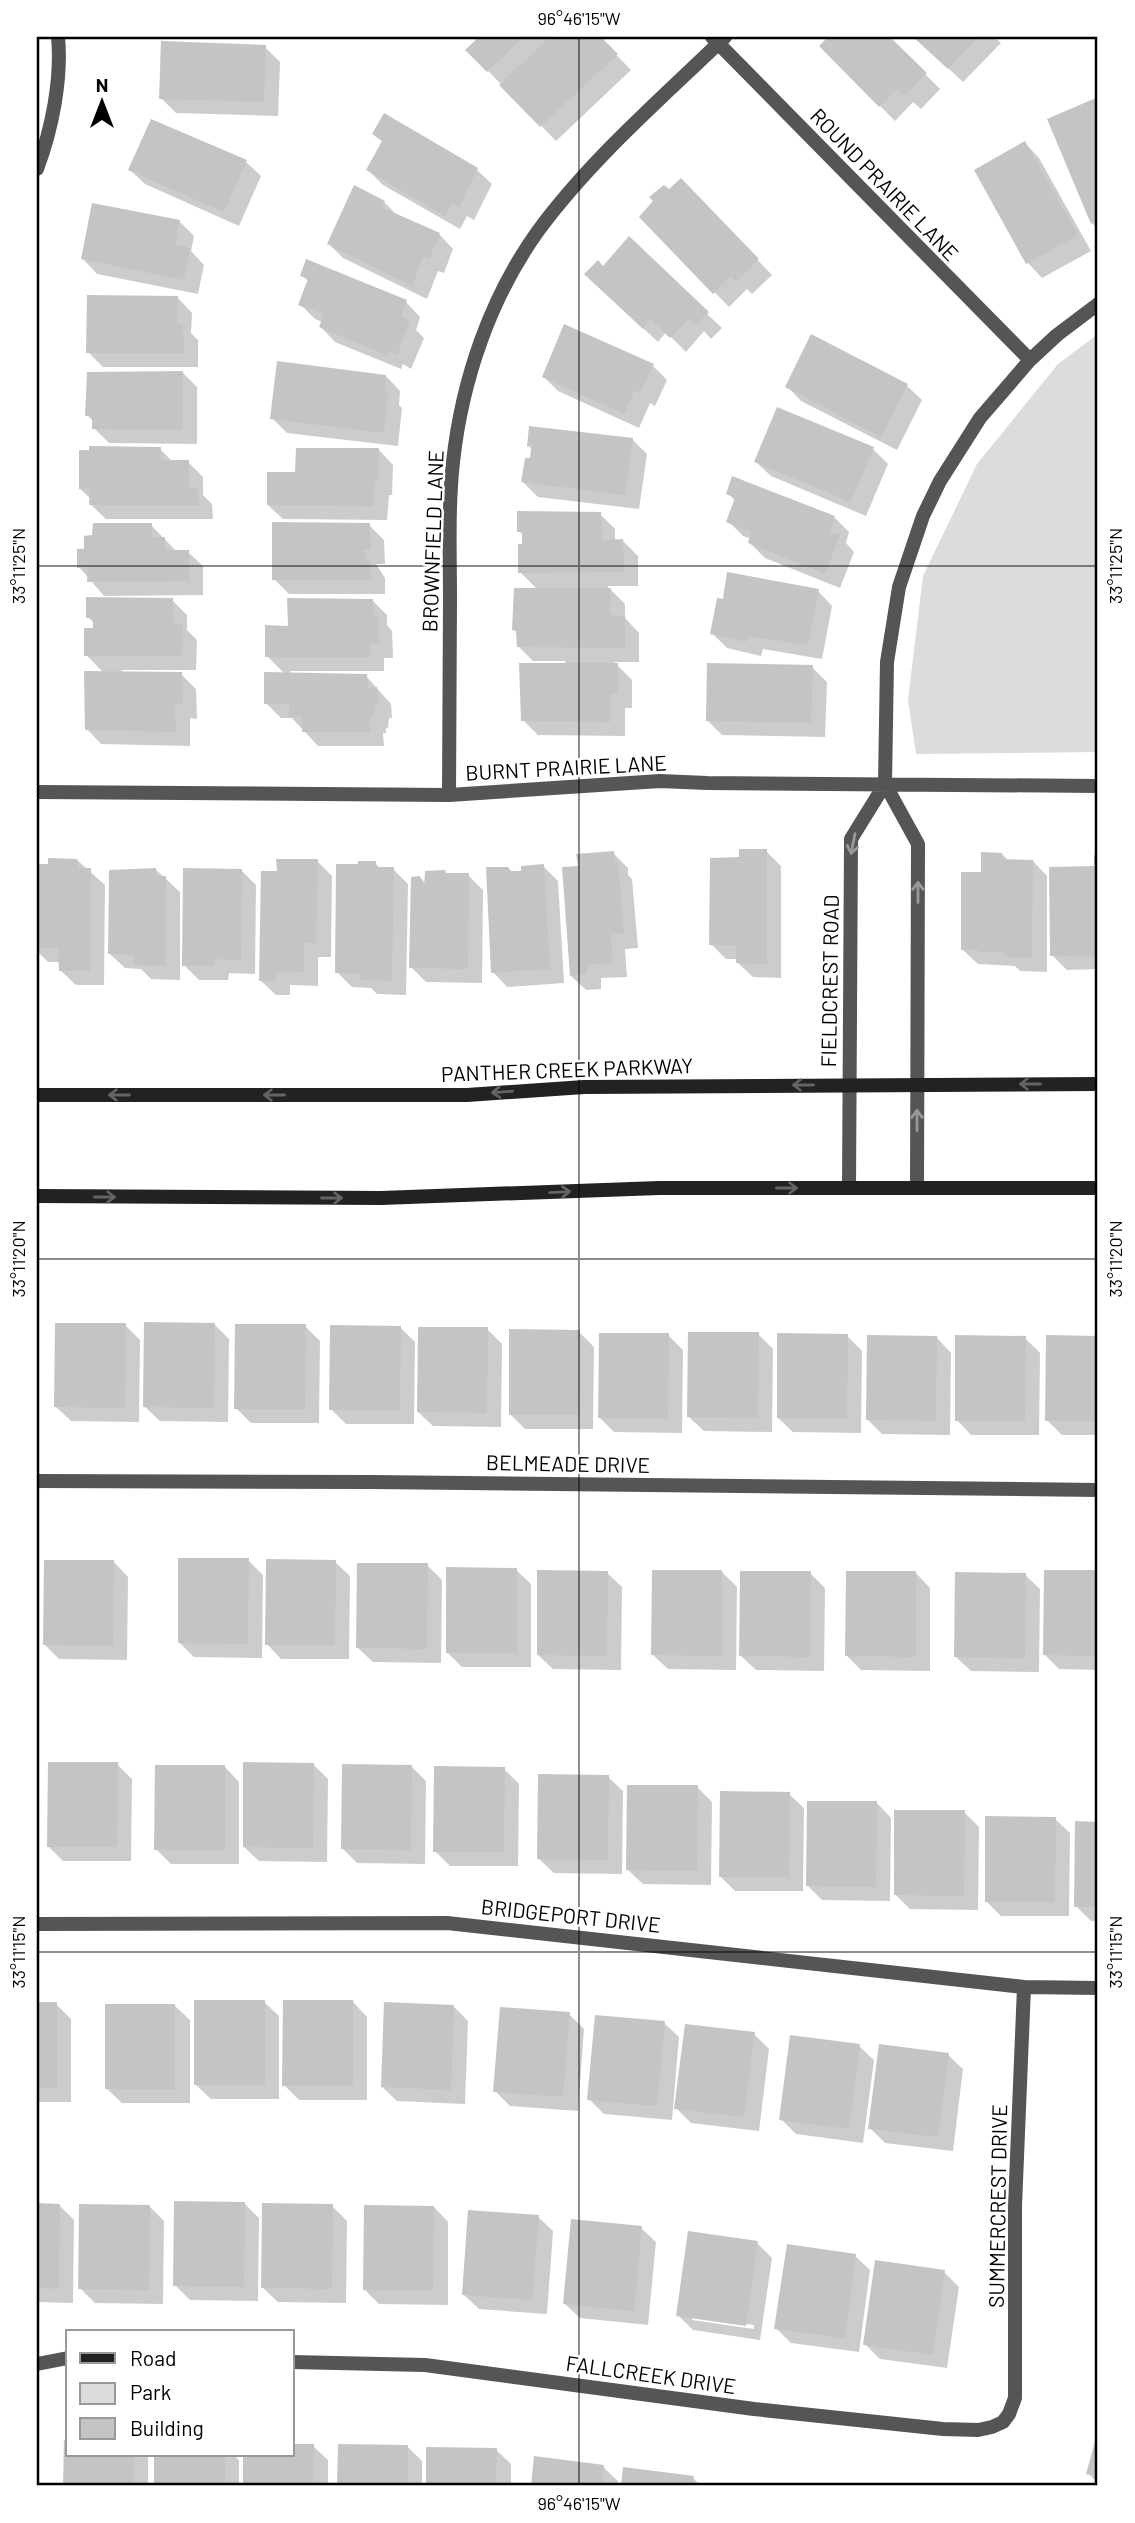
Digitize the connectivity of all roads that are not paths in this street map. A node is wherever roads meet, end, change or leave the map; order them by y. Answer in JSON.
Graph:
{"nodes":[{"id":1,"x":59,"y":38,"type":"edge"},
{"id":2,"x":718,"y":39,"type":"edge"},
{"id":3,"x":37,"y":169,"type":"edge"},
{"id":4,"x":1098,"y":304,"type":"edge"},
{"id":5,"x":1030,"y":360,"type":"junction"},
{"id":6,"x":885,"y":784,"type":"junction"},
{"id":7,"x":1098,"y":786,"type":"edge"},
{"id":8,"x":37,"y":792,"type":"edge"},
{"id":9,"x":449,"y":795,"type":"junction"},
{"id":10,"x":917,"y":1084,"type":"junction"},
{"id":11,"x":1098,"y":1084,"type":"edge"},
{"id":12,"x":848,"y":1086,"type":"junction"},
{"id":13,"x":37,"y":1095,"type":"edge"},
{"id":14,"x":849,"y":1188,"type":"junction"},
{"id":15,"x":917,"y":1188,"type":"junction"},
{"id":16,"x":1098,"y":1188,"type":"edge"},
{"id":17,"x":37,"y":1196,"type":"edge"},
{"id":18,"x":37,"y":1481,"type":"edge"},
{"id":19,"x":1098,"y":1490,"type":"edge"},
{"id":20,"x":37,"y":1924,"type":"edge"},
{"id":21,"x":1024,"y":1987,"type":"junction"},
{"id":22,"x":1098,"y":1988,"type":"edge"},
{"id":23,"x":66,"y":2358,"type":"edge"},
{"id":24,"x":294,"y":2362,"type":"edge"},
{"id":25,"x":37,"y":2364,"type":"edge"},
{"id":26,"x":1003,"y":2422,"type":"joint"}],
"edges":[{"from":1,"to":3,"type":"street"},
{"from":2,"to":5,"type":"street","name":"ROUND PRAIRIE LANE"},
{"from":2,"to":9,"type":"street","name":"BROWNFIELD LANE"},
{"from":4,"to":5,"type":"street"},
{"from":5,"to":6,"type":"street"},
{"from":6,"to":7,"type":"street","name":"BURNT PRAIRIE LANE"},
{"from":6,"to":9,"type":"street","name":"BURNT PRAIRIE LANE"},
{"from":10,"to":6,"type":"street","one_way":true},
{"from":6,"to":12,"type":"street","name":"FIELDCREST ROAD","one_way":true},
{"from":8,"to":9,"type":"street","name":"BURNT PRAIRIE LANE"},
{"from":11,"to":10,"type":"main road","name":"PANTHER CREEK PARKWAY","one_way":true},
{"from":10,"to":12,"type":"main road","name":"PANTHER CREEK PARKWAY"},
{"from":15,"to":10,"type":"street","one_way":true},
{"from":12,"to":13,"type":"main road","name":"PANTHER CREEK PARKWAY","one_way":true},
{"from":12,"to":14,"type":"street","name":"FIELDCREST ROAD"},
{"from":14,"to":15,"type":"main road"},
{"from":17,"to":14,"type":"main road","one_way":true},
{"from":15,"to":16,"type":"main road"},
{"from":18,"to":19,"type":"street","name":"BELMEADE DRIVE"},
{"from":20,"to":21,"type":"street","name":"BRIDGEPORT DRIVE"},
{"from":21,"to":22,"type":"street","name":"BRIDGEPORT DRIVE"},
{"from":21,"to":26,"type":"street","name":"SUMMERCREST DRIVE"},
{"from":23,"to":25,"type":"street"},
{"from":24,"to":26,"type":"street","name":"FALLCREEK DRIVE"}]}
